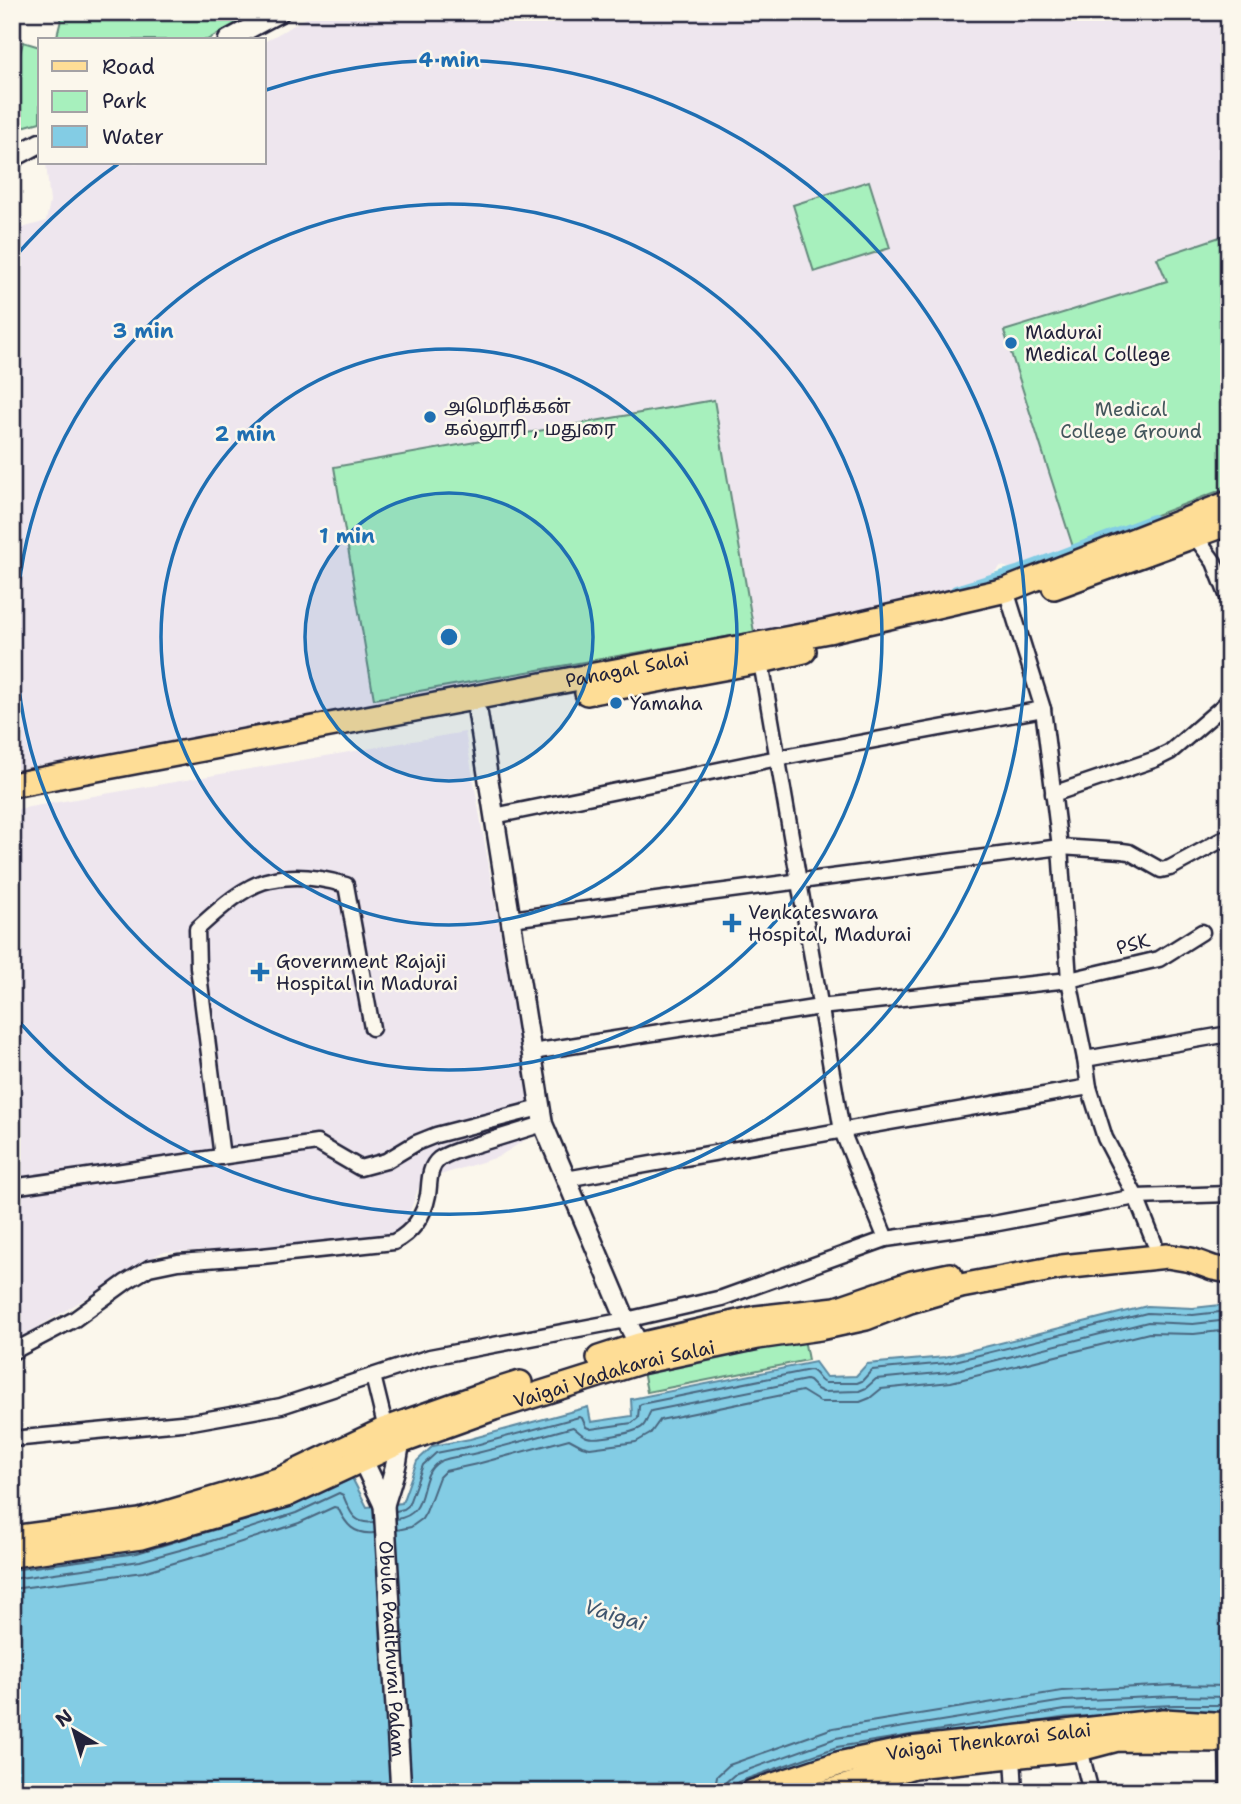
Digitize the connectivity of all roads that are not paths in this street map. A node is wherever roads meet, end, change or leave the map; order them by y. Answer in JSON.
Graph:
{"nodes":[{"id":1,"x":280,"y":12,"type":"edge"},
{"id":2,"x":233,"y":38,"type":"edge"},
{"id":3,"x":38,"y":144,"type":"edge"},
{"id":4,"x":12,"y":145,"type":"edge"},
{"id":5,"x":38,"y":145,"type":"edge"},
{"id":6,"x":12,"y":158,"type":"edge"},
{"id":7,"x":1229,"y":503,"type":"edge"},
{"id":8,"x":1229,"y":523,"type":"edge"},
{"id":9,"x":1189,"y":528,"type":"junction"},
{"id":10,"x":1007,"y":597,"type":"junction"},
{"id":11,"x":1229,"y":600,"type":"edge"},
{"id":12,"x":759,"y":653,"type":"junction"},
{"id":13,"x":1229,"y":701,"type":"edge"},
{"id":14,"x":1043,"y":709,"type":"junction"},
{"id":15,"x":478,"y":714,"type":"joint"},
{"id":16,"x":778,"y":758,"type":"junction"},
{"id":17,"x":12,"y":785,"type":"edge"},
{"id":18,"x":1053,"y":794,"type":"junction"},
{"id":19,"x":494,"y":816,"type":"junction"},
{"id":20,"x":1229,"y":836,"type":"edge"},
{"id":21,"x":1060,"y":847,"type":"junction"},
{"id":22,"x":799,"y":883,"type":"junction"},
{"id":23,"x":510,"y":919,"type":"junction"},
{"id":24,"x":1202,"y":932,"type":"dead end"},
{"id":25,"x":1069,"y":980,"type":"junction"},
{"id":26,"x":820,"y":1007,"type":"junction"},
{"id":27,"x":372,"y":1028,"type":"dead end"},
{"id":28,"x":1229,"y":1034,"type":"edge"},
{"id":29,"x":532,"y":1052,"type":"junction"},
{"id":30,"x":1085,"y":1059,"type":"junction"},
{"id":31,"x":1088,"y":1087,"type":"junction"},
{"id":32,"x":542,"y":1116,"type":"junction"},
{"id":33,"x":842,"y":1131,"type":"junction"},
{"id":34,"x":222,"y":1157,"type":"junction"},
{"id":35,"x":566,"y":1179,"type":"junction"},
{"id":36,"x":12,"y":1187,"type":"edge"},
{"id":37,"x":1229,"y":1194,"type":"edge"},
{"id":38,"x":1136,"y":1197,"type":"junction"},
{"id":39,"x":887,"y":1239,"type":"junction"},
{"id":40,"x":1154,"y":1242,"type":"junction"},
{"id":41,"x":1229,"y":1256,"type":"edge"},
{"id":42,"x":1229,"y":1271,"type":"edge"},
{"id":43,"x":625,"y":1320,"type":"junction"},
{"id":44,"x":12,"y":1352,"type":"edge"},
{"id":45,"x":639,"y":1354,"type":"junction"},
{"id":46,"x":373,"y":1376,"type":"junction"},
{"id":47,"x":12,"y":1439,"type":"edge"},
{"id":48,"x":395,"y":1440,"type":"junction"},
{"id":49,"x":362,"y":1456,"type":"junction"},
{"id":50,"x":384,"y":1506,"type":"junction"},
{"id":51,"x":12,"y":1538,"type":"edge"},
{"id":52,"x":12,"y":1555,"type":"edge"},
{"id":53,"x":1228,"y":1735,"type":"edge"},
{"id":54,"x":1080,"y":1749,"type":"junction"},
{"id":55,"x":1013,"y":1756,"type":"junction"},
{"id":56,"x":401,"y":1792,"type":"edge"},
{"id":57,"x":753,"y":1792,"type":"edge"},
{"id":58,"x":827,"y":1792,"type":"edge"},
{"id":59,"x":1014,"y":1792,"type":"edge"},
{"id":60,"x":1091,"y":1792,"type":"edge"},
{"id":61,"x":1228,"y":1792,"type":"edge"}],
"edges":[{"from":1,"to":2,"type":"street"},
{"from":3,"to":4,"type":"street"},
{"from":5,"to":6,"type":"street"},
{"from":7,"to":9,"type":"main road","name":"Panagal Salai"},
{"from":8,"to":9,"type":"main road","name":"Panagal Salai"},
{"from":9,"to":10,"type":"main road","name":"Panagal Salai"},
{"from":9,"to":11,"type":"street"},
{"from":10,"to":12,"type":"main road","name":"Panagal Salai"},
{"from":10,"to":14,"type":"street"},
{"from":12,"to":15,"type":"main road","name":"Panagal Salai"},
{"from":12,"to":16,"type":"street"},
{"from":12,"to":17,"type":"main road","name":"Panagal Salai"},
{"from":13,"to":18,"type":"street"},
{"from":14,"to":16,"type":"street"},
{"from":14,"to":18,"type":"street"},
{"from":15,"to":19,"type":"street"},
{"from":16,"to":19,"type":"street"},
{"from":16,"to":22,"type":"street"},
{"from":18,"to":21,"type":"street"},
{"from":19,"to":23,"type":"street"},
{"from":20,"to":21,"type":"street"},
{"from":21,"to":22,"type":"street"},
{"from":21,"to":25,"type":"street"},
{"from":22,"to":23,"type":"street"},
{"from":22,"to":26,"type":"street"},
{"from":23,"to":29,"type":"street"},
{"from":24,"to":25,"type":"street","name":"PSK"},
{"from":25,"to":26,"type":"street","name":"PSK"},
{"from":25,"to":30,"type":"street"},
{"from":26,"to":29,"type":"street","name":"PSK"},
{"from":26,"to":33,"type":"street"},
{"from":27,"to":34,"type":"street"},
{"from":28,"to":30,"type":"street"},
{"from":29,"to":32,"type":"street"},
{"from":30,"to":31,"type":"street"},
{"from":31,"to":33,"type":"street"},
{"from":31,"to":38,"type":"street"},
{"from":32,"to":34,"type":"street"},
{"from":32,"to":35,"type":"street"},
{"from":32,"to":44,"type":"street"},
{"from":33,"to":35,"type":"street"},
{"from":33,"to":39,"type":"street"},
{"from":34,"to":36,"type":"street"},
{"from":35,"to":43,"type":"street"},
{"from":37,"to":38,"type":"street"},
{"from":38,"to":39,"type":"street"},
{"from":38,"to":40,"type":"street"},
{"from":39,"to":43,"type":"street"},
{"from":40,"to":41,"type":"main road","name":"Vaigai Vadakarai Salai"},
{"from":40,"to":45,"type":"main road","name":"Vaigai Vadakarai Salai"},
{"from":42,"to":45,"type":"main road","name":"Vaigai Vadakarai Salai"},
{"from":43,"to":45,"type":"street"},
{"from":43,"to":46,"type":"street"},
{"from":45,"to":48,"type":"main road","name":"Vaigai Vadakarai Salai"},
{"from":46,"to":47,"type":"street"},
{"from":46,"to":48,"type":"street"},
{"from":48,"to":49,"type":"main road","name":"Vaigai Vadakarai Salai"},
{"from":48,"to":50,"type":"main road","name":"Obula Padithurai Palam"},
{"from":49,"to":50,"type":"main road","name":"Obula Padithurai Palam"},
{"from":49,"to":51,"type":"main road","name":"Vaigai Vadakarai Salai"},
{"from":49,"to":52,"type":"main road","name":"Vaigai Vadakarai Salai"},
{"from":50,"to":56,"type":"main road","name":"Obula Padithurai Palam"},
{"from":53,"to":54,"type":"main road","name":"Vaigai Thenkarai Salai"},
{"from":53,"to":57,"type":"main road","name":"Vaigai Thenkarai Salai"},
{"from":53,"to":61,"type":"street"},
{"from":54,"to":55,"type":"main road","name":"Vaigai Thenkarai Salai"},
{"from":54,"to":60,"type":"street"},
{"from":55,"to":58,"type":"main road","name":"Vaigai Thenkarai Salai"},
{"from":55,"to":59,"type":"street"}]}
